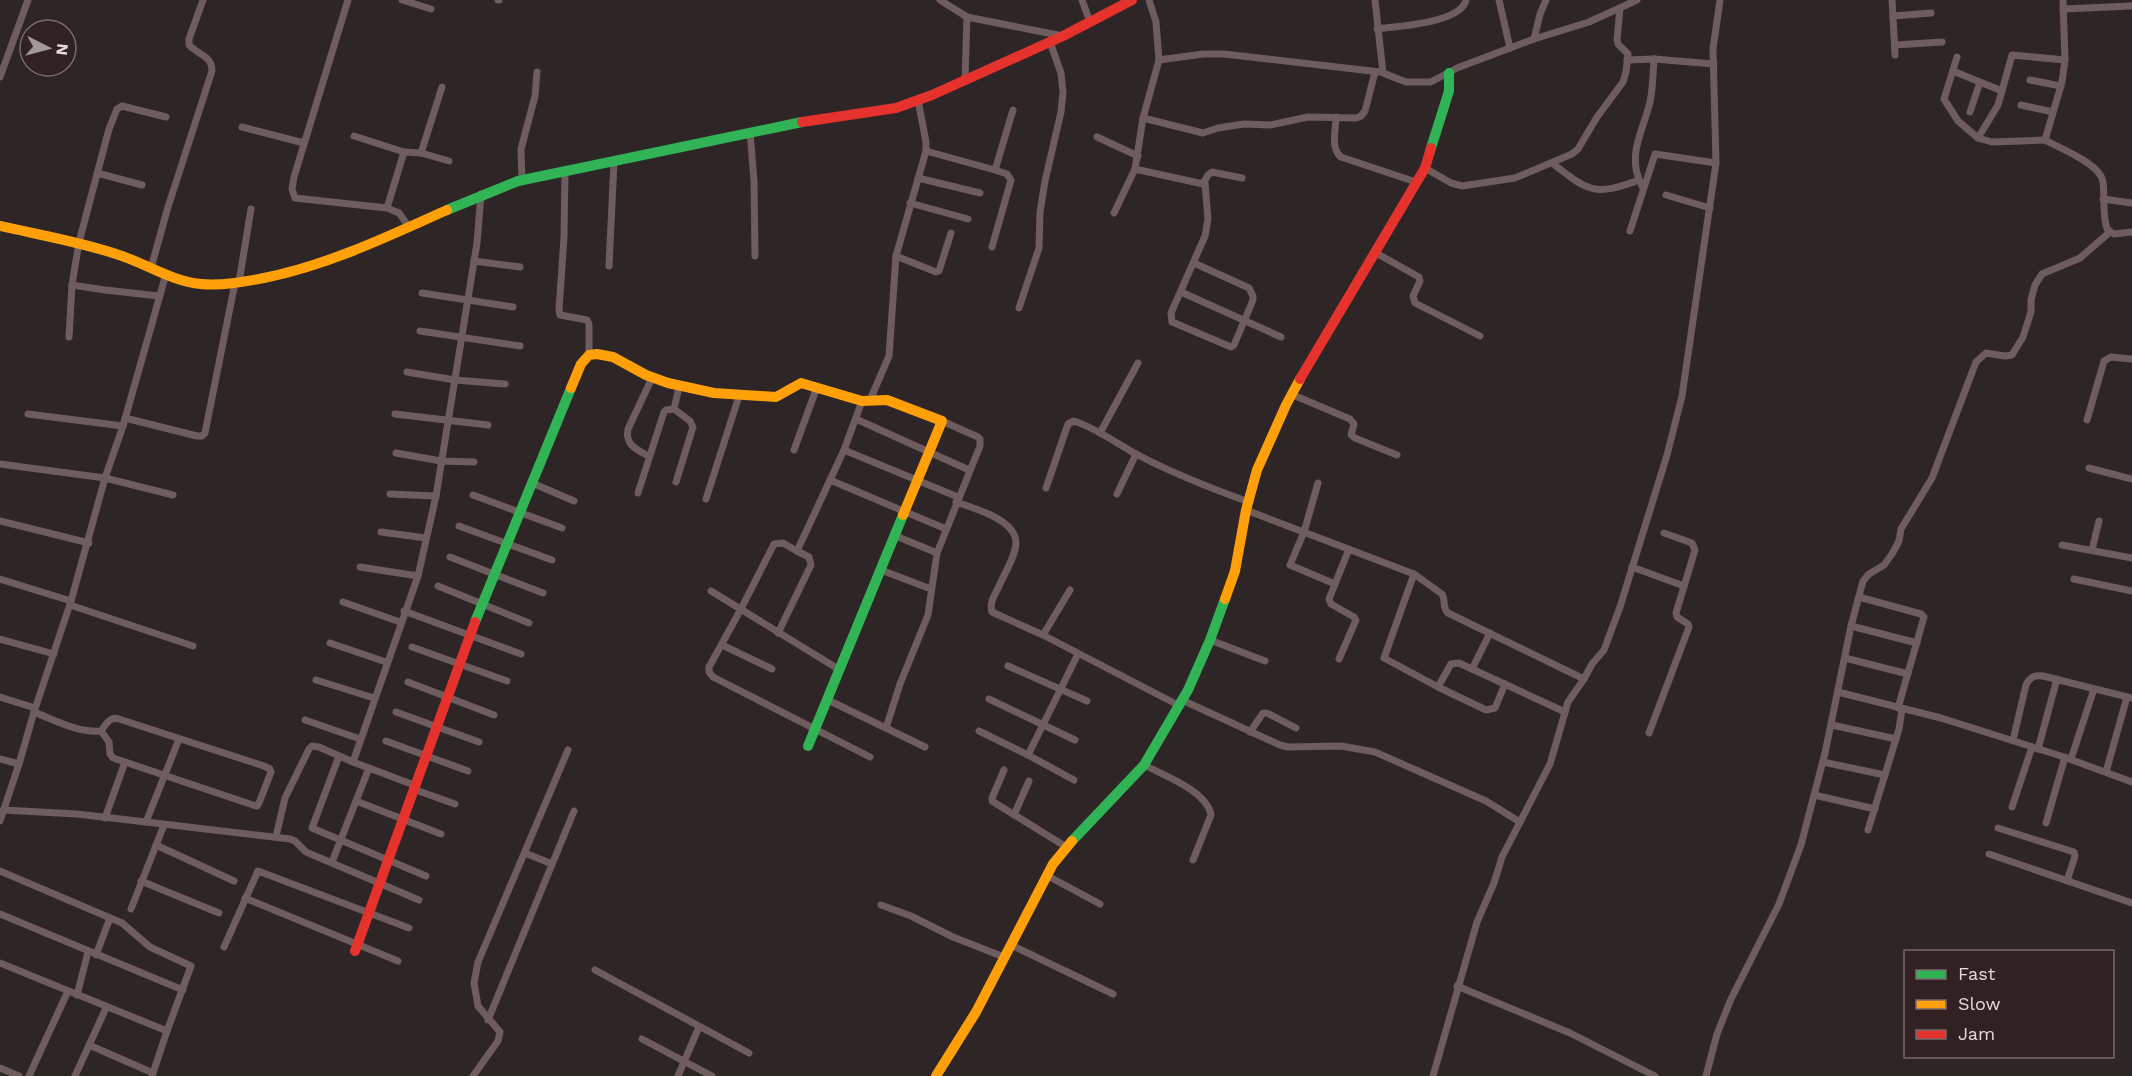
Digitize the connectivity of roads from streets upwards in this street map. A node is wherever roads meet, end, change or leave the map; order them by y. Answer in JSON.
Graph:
{"nodes":[{"id":1,"x":28,"y":0,"type":"edge"},
{"id":2,"x":203,"y":0,"type":"edge"},
{"id":3,"x":348,"y":0,"type":"edge"},
{"id":4,"x":402,"y":0,"type":"edge"},
{"id":5,"x":940,"y":0,"type":"edge"},
{"id":6,"x":1082,"y":0,"type":"edge"},
{"id":7,"x":1149,"y":0,"type":"edge"},
{"id":8,"x":1375,"y":0,"type":"edge"},
{"id":9,"x":1466,"y":0,"type":"edge"},
{"id":10,"x":1499,"y":0,"type":"edge"},
{"id":11,"x":1546,"y":0,"type":"edge"},
{"id":12,"x":1637,"y":0,"type":"edge"},
{"id":13,"x":1720,"y":0,"type":"edge"},
{"id":14,"x":1892,"y":0,"type":"edge"},
{"id":15,"x":2063,"y":0,"type":"edge"},
{"id":16,"x":1128,"y":1,"type":"edge"},
{"id":17,"x":2132,"y":6,"type":"edge"},
{"id":18,"x":1620,"y":8,"type":"junction"},
{"id":19,"x":431,"y":9,"type":"dead end"},
{"id":20,"x":2064,"y":9,"type":"junction"},
{"id":21,"x":1931,"y":13,"type":"dead end"},
{"id":22,"x":1893,"y":16,"type":"junction"},
{"id":23,"x":967,"y":17,"type":"junction"},
{"id":24,"x":1090,"y":22,"type":"junction"},
{"id":25,"x":1377,"y":29,"type":"junction"},
{"id":26,"x":1063,"y":36,"type":"junction"},
{"id":27,"x":1534,"y":39,"type":"junction"},
{"id":28,"x":1050,"y":42,"type":"junction"},
{"id":29,"x":1942,"y":42,"type":"dead end"},
{"id":30,"x":1895,"y":45,"type":"junction"},
{"id":31,"x":1510,"y":48,"type":"junction"},
{"id":32,"x":1896,"y":55,"type":"dead end"},
{"id":33,"x":1957,"y":57,"type":"dead end"},
{"id":34,"x":1654,"y":59,"type":"junction"},
{"id":35,"x":1159,"y":60,"type":"junction"},
{"id":36,"x":1627,"y":60,"type":"junction"},
{"id":37,"x":2065,"y":60,"type":"junction"},
{"id":38,"x":1714,"y":64,"type":"junction"},
{"id":39,"x":1953,"y":71,"type":"junction"},
{"id":40,"x":537,"y":72,"type":"dead end"},
{"id":41,"x":1379,"y":72,"type":"junction"},
{"id":42,"x":1449,"y":74,"type":"junction"},
{"id":43,"x":0,"y":76,"type":"edge"},
{"id":44,"x":965,"y":79,"type":"junction"},
{"id":45,"x":2030,"y":80,"type":"dead end"},
{"id":46,"x":1980,"y":82,"type":"junction"},
{"id":47,"x":2061,"y":86,"type":"junction"},
{"id":48,"x":442,"y":87,"type":"dead end"},
{"id":49,"x":2002,"y":92,"type":"junction"},
{"id":50,"x":918,"y":100,"type":"junction"},
{"id":51,"x":2021,"y":105,"type":"dead end"},
{"id":52,"x":1013,"y":110,"type":"dead end"},
{"id":53,"x":1970,"y":112,"type":"dead end"},
{"id":54,"x":2053,"y":112,"type":"junction"},
{"id":55,"x":166,"y":117,"type":"dead end"},
{"id":56,"x":1336,"y":117,"type":"junction"},
{"id":57,"x":1143,"y":118,"type":"junction"},
{"id":58,"x":242,"y":127,"type":"dead end"},
{"id":59,"x":750,"y":132,"type":"junction"},
{"id":60,"x":354,"y":136,"type":"dead end"},
{"id":61,"x":1097,"y":137,"type":"dead end"},
{"id":62,"x":1978,"y":138,"type":"junction"},
{"id":63,"x":2045,"y":140,"type":"junction"},
{"id":64,"x":304,"y":143,"type":"junction"},
{"id":65,"x":926,"y":150,"type":"junction"},
{"id":66,"x":404,"y":152,"type":"junction"},
{"id":67,"x":420,"y":153,"type":"junction"},
{"id":68,"x":1138,"y":156,"type":"junction"},
{"id":69,"x":449,"y":161,"type":"dead end"},
{"id":70,"x":614,"y":162,"type":"junction"},
{"id":71,"x":1552,"y":163,"type":"junction"},
{"id":72,"x":1716,"y":163,"type":"junction"},
{"id":73,"x":1425,"y":168,"type":"junction"},
{"id":74,"x":1135,"y":169,"type":"junction"},
{"id":75,"x":995,"y":170,"type":"junction"},
{"id":76,"x":565,"y":171,"type":"junction"},
{"id":77,"x":97,"y":173,"type":"junction"},
{"id":78,"x":918,"y":178,"type":"junction"},
{"id":79,"x":1242,"y":178,"type":"dead end"},
{"id":80,"x":1639,"y":180,"type":"junction"},
{"id":81,"x":522,"y":181,"type":"junction"},
{"id":82,"x":1416,"y":182,"type":"junction"},
{"id":83,"x":1205,"y":183,"type":"junction"},
{"id":84,"x":142,"y":185,"type":"dead end"},
{"id":85,"x":1643,"y":188,"type":"junction"},
{"id":86,"x":980,"y":193,"type":"dead end"},
{"id":87,"x":481,"y":194,"type":"junction"},
{"id":88,"x":1666,"y":195,"type":"dead end"},
{"id":89,"x":2103,"y":199,"type":"junction"},
{"id":90,"x":910,"y":203,"type":"junction"},
{"id":91,"x":2132,"y":203,"type":"edge"},
{"id":92,"x":387,"y":207,"type":"junction"},
{"id":93,"x":1710,"y":208,"type":"junction"},
{"id":94,"x":251,"y":209,"type":"dead end"},
{"id":95,"x":1114,"y":213,"type":"dead end"},
{"id":96,"x":968,"y":219,"type":"dead end"},
{"id":97,"x":0,"y":226,"type":"edge"},
{"id":98,"x":409,"y":227,"type":"junction"},
{"id":99,"x":1630,"y":231,"type":"dead end"},
{"id":100,"x":2110,"y":232,"type":"junction"},
{"id":101,"x":2132,"y":232,"type":"edge"},
{"id":102,"x":951,"y":233,"type":"dead end"},
{"id":103,"x":79,"y":242,"type":"junction"},
{"id":104,"x":992,"y":247,"type":"dead end"},
{"id":105,"x":1376,"y":253,"type":"junction"},
{"id":106,"x":755,"y":256,"type":"dead end"},
{"id":107,"x":896,"y":256,"type":"junction"},
{"id":108,"x":474,"y":261,"type":"junction"},
{"id":109,"x":1194,"y":263,"type":"junction"},
{"id":110,"x":609,"y":266,"type":"dead end"},
{"id":111,"x":520,"y":267,"type":"dead end"},
{"id":112,"x":151,"y":268,"type":"junction"},
{"id":113,"x":166,"y":274,"type":"junction"},
{"id":114,"x":237,"y":282,"type":"junction"},
{"id":115,"x":72,"y":285,"type":"junction"},
{"id":116,"x":422,"y":292,"type":"dead end"},
{"id":117,"x":1181,"y":292,"type":"junction"},
{"id":118,"x":159,"y":296,"type":"junction"},
{"id":119,"x":468,"y":300,"type":"junction"},
{"id":120,"x":513,"y":307,"type":"dead end"},
{"id":121,"x":1019,"y":308,"type":"dead end"},
{"id":122,"x":1244,"y":321,"type":"junction"},
{"id":123,"x":420,"y":330,"type":"dead end"},
{"id":124,"x":1480,"y":336,"type":"dead end"},
{"id":125,"x":69,"y":337,"type":"dead end"},
{"id":126,"x":463,"y":337,"type":"junction"},
{"id":127,"x":1281,"y":338,"type":"dead end"},
{"id":128,"x":519,"y":346,"type":"dead end"},
{"id":129,"x":589,"y":355,"type":"junction"},
{"id":130,"x":2132,"y":359,"type":"edge"},
{"id":131,"x":1138,"y":363,"type":"dead end"},
{"id":132,"x":407,"y":372,"type":"dead end"},
{"id":133,"x":652,"y":378,"type":"junction"},
{"id":134,"x":455,"y":380,"type":"junction"},
{"id":135,"x":505,"y":384,"type":"dead end"},
{"id":136,"x":679,"y":387,"type":"junction"},
{"id":137,"x":817,"y":387,"type":"junction"},
{"id":138,"x":1293,"y":395,"type":"junction"},
{"id":139,"x":739,"y":396,"type":"junction"},
{"id":140,"x":866,"y":400,"type":"junction"},
{"id":141,"x":674,"y":410,"type":"junction"},
{"id":142,"x":28,"y":414,"type":"dead end"},
{"id":143,"x":395,"y":414,"type":"dead end"},
{"id":144,"x":856,"y":419,"type":"junction"},
{"id":145,"x":448,"y":420,"type":"junction"},
{"id":146,"x":2087,"y":420,"type":"dead end"},
{"id":147,"x":942,"y":421,"type":"junction"},
{"id":148,"x":124,"y":422,"type":"junction"},
{"id":149,"x":488,"y":424,"type":"dead end"},
{"id":150,"x":1100,"y":433,"type":"junction"},
{"id":151,"x":794,"y":450,"type":"dead end"},
{"id":152,"x":844,"y":450,"type":"junction"},
{"id":153,"x":396,"y":453,"type":"dead end"},
{"id":154,"x":930,"y":453,"type":"junction"},
{"id":155,"x":1136,"y":454,"type":"junction"},
{"id":156,"x":1397,"y":455,"type":"dead end"},
{"id":157,"x":648,"y":456,"type":"junction"},
{"id":158,"x":441,"y":461,"type":"junction"},
{"id":159,"x":474,"y":462,"type":"dead end"},
{"id":160,"x":0,"y":464,"type":"edge"},
{"id":161,"x":2089,"y":468,"type":"dead end"},
{"id":162,"x":969,"y":470,"type":"junction"},
{"id":163,"x":105,"y":478,"type":"junction"},
{"id":164,"x":2132,"y":479,"type":"edge"},
{"id":165,"x":830,"y":480,"type":"junction"},
{"id":166,"x":676,"y":482,"type":"dead end"},
{"id":167,"x":918,"y":482,"type":"junction"},
{"id":168,"x":532,"y":483,"type":"junction"},
{"id":169,"x":1318,"y":483,"type":"dead end"},
{"id":170,"x":1046,"y":488,"type":"dead end"},
{"id":171,"x":638,"y":493,"type":"dead end"},
{"id":172,"x":390,"y":494,"type":"dead end"},
{"id":173,"x":1117,"y":494,"type":"dead end"},
{"id":174,"x":173,"y":495,"type":"dead end"},
{"id":175,"x":473,"y":495,"type":"dead end"},
{"id":176,"x":436,"y":496,"type":"junction"},
{"id":177,"x":706,"y":499,"type":"dead end"},
{"id":178,"x":957,"y":500,"type":"junction"},
{"id":179,"x":574,"y":501,"type":"dead end"},
{"id":180,"x":1247,"y":506,"type":"junction"},
{"id":181,"x":520,"y":513,"type":"junction"},
{"id":182,"x":905,"y":513,"type":"junction"},
{"id":183,"x":0,"y":521,"type":"edge"},
{"id":184,"x":2099,"y":521,"type":"dead end"},
{"id":185,"x":459,"y":526,"type":"dead end"},
{"id":186,"x":562,"y":528,"type":"dead end"},
{"id":187,"x":946,"y":529,"type":"junction"},
{"id":188,"x":381,"y":532,"type":"dead end"},
{"id":189,"x":1304,"y":532,"type":"junction"},
{"id":190,"x":1665,"y":533,"type":"dead end"},
{"id":191,"x":896,"y":536,"type":"junction"},
{"id":192,"x":426,"y":538,"type":"junction"},
{"id":193,"x":88,"y":543,"type":"junction"},
{"id":194,"x":507,"y":544,"type":"junction"},
{"id":195,"x":2062,"y":545,"type":"dead end"},
{"id":196,"x":1349,"y":549,"type":"junction"},
{"id":197,"x":797,"y":550,"type":"junction"},
{"id":198,"x":2092,"y":550,"type":"junction"},
{"id":199,"x":937,"y":554,"type":"junction"},
{"id":200,"x":450,"y":557,"type":"dead end"},
{"id":201,"x":2132,"y":558,"type":"edge"},
{"id":202,"x":552,"y":560,"type":"dead end"},
{"id":203,"x":360,"y":567,"type":"dead end"},
{"id":204,"x":1632,"y":567,"type":"junction"},
{"id":205,"x":881,"y":570,"type":"junction"},
{"id":206,"x":494,"y":574,"type":"junction"},
{"id":207,"x":1414,"y":574,"type":"junction"},
{"id":208,"x":417,"y":576,"type":"junction"},
{"id":209,"x":0,"y":579,"type":"edge"},
{"id":210,"x":2074,"y":579,"type":"dead end"},
{"id":211,"x":1335,"y":584,"type":"junction"},
{"id":212,"x":438,"y":586,"type":"dead end"},
{"id":213,"x":1684,"y":586,"type":"junction"},
{"id":214,"x":931,"y":589,"type":"junction"},
{"id":215,"x":1070,"y":590,"type":"dead end"},
{"id":216,"x":711,"y":591,"type":"dead end"},
{"id":217,"x":2132,"y":591,"type":"edge"},
{"id":218,"x":543,"y":593,"type":"dead end"},
{"id":219,"x":1859,"y":597,"type":"junction"},
{"id":220,"x":343,"y":602,"type":"dead end"},
{"id":221,"x":71,"y":603,"type":"junction"},
{"id":222,"x":482,"y":604,"type":"junction"},
{"id":223,"x":741,"y":609,"type":"junction"},
{"id":224,"x":404,"y":610,"type":"junction"},
{"id":225,"x":400,"y":622,"type":"junction"},
{"id":226,"x":529,"y":623,"type":"dead end"},
{"id":227,"x":1851,"y":626,"type":"junction"},
{"id":228,"x":778,"y":633,"type":"junction"},
{"id":229,"x":1490,"y":633,"type":"junction"},
{"id":230,"x":1043,"y":635,"type":"junction"},
{"id":231,"x":469,"y":636,"type":"junction"},
{"id":232,"x":0,"y":639,"type":"edge"},
{"id":233,"x":1210,"y":640,"type":"junction"},
{"id":234,"x":330,"y":643,"type":"dead end"},
{"id":235,"x":1917,"y":643,"type":"junction"},
{"id":236,"x":722,"y":645,"type":"junction"},
{"id":237,"x":193,"y":646,"type":"dead end"},
{"id":238,"x":412,"y":647,"type":"dead end"},
{"id":239,"x":54,"y":654,"type":"junction"},
{"id":240,"x":521,"y":654,"type":"dead end"},
{"id":241,"x":1078,"y":654,"type":"junction"},
{"id":242,"x":1845,"y":658,"type":"junction"},
{"id":243,"x":1339,"y":659,"type":"dead end"},
{"id":244,"x":1265,"y":661,"type":"dead end"},
{"id":245,"x":387,"y":662,"type":"junction"},
{"id":246,"x":458,"y":665,"type":"junction"},
{"id":247,"x":1008,"y":666,"type":"dead end"},
{"id":248,"x":771,"y":669,"type":"dead end"},
{"id":249,"x":1472,"y":669,"type":"junction"},
{"id":250,"x":840,"y":670,"type":"junction"},
{"id":251,"x":1908,"y":674,"type":"junction"},
{"id":252,"x":1584,"y":679,"type":"junction"},
{"id":253,"x":2057,"y":679,"type":"junction"},
{"id":254,"x":316,"y":680,"type":"dead end"},
{"id":255,"x":507,"y":681,"type":"dead end"},
{"id":256,"x":408,"y":682,"type":"dead end"},
{"id":257,"x":1505,"y":684,"type":"junction"},
{"id":258,"x":1438,"y":687,"type":"junction"},
{"id":259,"x":2094,"y":688,"type":"junction"},
{"id":260,"x":1061,"y":691,"type":"junction"},
{"id":261,"x":1838,"y":692,"type":"junction"},
{"id":262,"x":447,"y":696,"type":"junction"},
{"id":263,"x":0,"y":697,"type":"edge"},
{"id":264,"x":374,"y":698,"type":"junction"},
{"id":265,"x":2130,"y":698,"type":"edge"},
{"id":266,"x":989,"y":699,"type":"dead end"},
{"id":267,"x":828,"y":700,"type":"junction"},
{"id":268,"x":1087,"y":701,"type":"dead end"},
{"id":269,"x":1180,"y":703,"type":"junction"},
{"id":270,"x":1900,"y":708,"type":"junction"},
{"id":271,"x":34,"y":710,"type":"junction"},
{"id":272,"x":396,"y":712,"type":"dead end"},
{"id":273,"x":1565,"y":712,"type":"junction"},
{"id":274,"x":494,"y":715,"type":"dead end"},
{"id":275,"x":305,"y":720,"type":"dead end"},
{"id":276,"x":1043,"y":725,"type":"junction"},
{"id":277,"x":1832,"y":725,"type":"junction"},
{"id":278,"x":436,"y":726,"type":"junction"},
{"id":279,"x":886,"y":728,"type":"junction"},
{"id":280,"x":1296,"y":728,"type":"dead end"},
{"id":281,"x":816,"y":730,"type":"junction"},
{"id":282,"x":101,"y":731,"type":"junction"},
{"id":283,"x":979,"y":731,"type":"dead end"},
{"id":284,"x":1250,"y":732,"type":"junction"},
{"id":285,"x":1649,"y":733,"type":"dead end"},
{"id":286,"x":179,"y":739,"type":"junction"},
{"id":287,"x":360,"y":739,"type":"junction"},
{"id":288,"x":1896,"y":739,"type":"junction"},
{"id":289,"x":1075,"y":740,"type":"dead end"},
{"id":290,"x":2013,"y":740,"type":"junction"},
{"id":291,"x":386,"y":741,"type":"dead end"},
{"id":292,"x":479,"y":741,"type":"dead end"},
{"id":293,"x":808,"y":746,"type":"dead end"},
{"id":294,"x":925,"y":747,"type":"dead end"},
{"id":295,"x":2035,"y":748,"type":"junction"},
{"id":296,"x":567,"y":750,"type":"dead end"},
{"id":297,"x":426,"y":755,"type":"junction"},
{"id":298,"x":1028,"y":755,"type":"junction"},
{"id":299,"x":339,"y":756,"type":"junction"},
{"id":300,"x":870,"y":757,"type":"dead end"},
{"id":301,"x":2068,"y":758,"type":"junction"},
{"id":302,"x":0,"y":759,"type":"edge"},
{"id":303,"x":125,"y":762,"type":"junction"},
{"id":304,"x":353,"y":762,"type":"junction"},
{"id":305,"x":1823,"y":762,"type":"junction"},
{"id":306,"x":20,"y":765,"type":"junction"},
{"id":307,"x":1144,"y":765,"type":"junction"},
{"id":308,"x":369,"y":768,"type":"junction"},
{"id":309,"x":1004,"y":770,"type":"dead end"},
{"id":310,"x":468,"y":771,"type":"dead end"},
{"id":311,"x":2106,"y":772,"type":"junction"},
{"id":312,"x":1885,"y":775,"type":"junction"},
{"id":313,"x":164,"y":776,"type":"junction"},
{"id":314,"x":1074,"y":780,"type":"dead end"},
{"id":315,"x":1029,"y":781,"type":"dead end"},
{"id":316,"x":2132,"y":782,"type":"edge"},
{"id":317,"x":414,"y":787,"type":"junction"},
{"id":318,"x":1814,"y":795,"type":"junction"},
{"id":319,"x":356,"y":801,"type":"junction"},
{"id":320,"x":3,"y":802,"type":"edge"},
{"id":321,"x":455,"y":804,"type":"dead end"},
{"id":322,"x":2012,"y":807,"type":"dead end"},
{"id":323,"x":1875,"y":809,"type":"junction"},
{"id":324,"x":3,"y":810,"type":"junction"},
{"id":325,"x":574,"y":811,"type":"dead end"},
{"id":326,"x":1014,"y":815,"type":"junction"},
{"id":327,"x":105,"y":818,"type":"junction"},
{"id":328,"x":402,"y":820,"type":"junction"},
{"id":329,"x":0,"y":821,"type":"edge"},
{"id":330,"x":146,"y":822,"type":"junction"},
{"id":331,"x":1520,"y":822,"type":"junction"},
{"id":332,"x":2046,"y":823,"type":"dead end"},
{"id":333,"x":164,"y":825,"type":"junction"},
{"id":334,"x":1998,"y":828,"type":"dead end"},
{"id":335,"x":1868,"y":830,"type":"dead end"},
{"id":336,"x":441,"y":834,"type":"dead end"},
{"id":337,"x":276,"y":836,"type":"junction"},
{"id":338,"x":340,"y":841,"type":"junction"},
{"id":339,"x":156,"y":845,"type":"junction"},
{"id":340,"x":1068,"y":848,"type":"junction"},
{"id":341,"x":525,"y":853,"type":"junction"},
{"id":342,"x":1989,"y":854,"type":"dead end"},
{"id":343,"x":388,"y":859,"type":"junction"},
{"id":344,"x":1193,"y":860,"type":"dead end"},
{"id":345,"x":332,"y":862,"type":"junction"},
{"id":346,"x":552,"y":864,"type":"junction"},
{"id":347,"x":0,"y":871,"type":"edge"},
{"id":348,"x":1046,"y":875,"type":"junction"},
{"id":349,"x":426,"y":876,"type":"dead end"},
{"id":350,"x":141,"y":881,"type":"junction"},
{"id":351,"x":234,"y":881,"type":"dead end"},
{"id":352,"x":2067,"y":881,"type":"junction"},
{"id":353,"x":380,"y":882,"type":"junction"},
{"id":354,"x":245,"y":898,"type":"junction"},
{"id":355,"x":419,"y":900,"type":"dead end"},
{"id":356,"x":2132,"y":903,"type":"edge"},
{"id":357,"x":1100,"y":904,"type":"dead end"},
{"id":358,"x":881,"y":905,"type":"dead end"},
{"id":359,"x":131,"y":909,"type":"dead end"},
{"id":360,"x":369,"y":912,"type":"junction"},
{"id":361,"x":219,"y":913,"type":"dead end"},
{"id":362,"x":0,"y":914,"type":"edge"},
{"id":363,"x":110,"y":918,"type":"junction"},
{"id":364,"x":409,"y":928,"type":"dead end"},
{"id":365,"x":1011,"y":945,"type":"junction"},
{"id":366,"x":224,"y":947,"type":"dead end"},
{"id":367,"x":356,"y":947,"type":"junction"},
{"id":368,"x":88,"y":952,"type":"junction"},
{"id":369,"x":96,"y":955,"type":"junction"},
{"id":370,"x":1004,"y":957,"type":"junction"},
{"id":371,"x":398,"y":961,"type":"dead end"},
{"id":372,"x":0,"y":963,"type":"edge"},
{"id":373,"x":595,"y":970,"type":"dead end"},
{"id":374,"x":1457,"y":986,"type":"junction"},
{"id":375,"x":183,"y":990,"type":"junction"},
{"id":376,"x":68,"y":991,"type":"junction"},
{"id":377,"x":1113,"y":993,"type":"dead end"},
{"id":378,"x":77,"y":995,"type":"junction"},
{"id":379,"x":106,"y":1008,"type":"junction"},
{"id":380,"x":488,"y":1020,"type":"junction"},
{"id":381,"x":699,"y":1027,"type":"junction"},
{"id":382,"x":166,"y":1031,"type":"junction"},
{"id":383,"x":642,"y":1039,"type":"dead end"},
{"id":384,"x":89,"y":1046,"type":"junction"},
{"id":385,"x":749,"y":1053,"type":"dead end"},
{"id":386,"x":685,"y":1063,"type":"junction"},
{"id":387,"x":0,"y":1068,"type":"edge"},
{"id":388,"x":152,"y":1075,"type":"edge"},
{"id":389,"x":19,"y":1076,"type":"edge"},
{"id":390,"x":29,"y":1076,"type":"edge"},
{"id":391,"x":75,"y":1076,"type":"edge"},
{"id":392,"x":473,"y":1076,"type":"edge"},
{"id":393,"x":678,"y":1076,"type":"edge"},
{"id":394,"x":712,"y":1076,"type":"edge"},
{"id":395,"x":936,"y":1076,"type":"edge"},
{"id":396,"x":1433,"y":1076,"type":"edge"},
{"id":397,"x":1655,"y":1076,"type":"edge"},
{"id":398,"x":1706,"y":1076,"type":"edge"}],
"edges":[{"from":1,"to":43,"type":"street"},
{"from":2,"to":112,"type":"street"},
{"from":3,"to":64,"type":"street"},
{"from":4,"to":19,"type":"street"},
{"from":5,"to":23,"type":"street"},
{"from":6,"to":24,"type":"street"},
{"from":7,"to":35,"type":"street"},
{"from":8,"to":25,"type":"street"},
{"from":9,"to":25,"type":"street"},
{"from":10,"to":31,"type":"street"},
{"from":11,"to":27,"type":"street"},
{"from":12,"to":18,"type":"street"},
{"from":13,"to":38,"type":"street"},
{"from":14,"to":22,"type":"street"},
{"from":15,"to":20,"type":"street"},
{"from":16,"to":24,"type":"street"},
{"from":17,"to":20,"type":"street"},
{"from":18,"to":27,"type":"street"},
{"from":18,"to":36,"type":"street"},
{"from":20,"to":37,"type":"street"},
{"from":21,"to":22,"type":"street"},
{"from":22,"to":30,"type":"street"},
{"from":23,"to":26,"type":"street"},
{"from":23,"to":44,"type":"street"},
{"from":24,"to":26,"type":"street"},
{"from":25,"to":41,"type":"street"},
{"from":26,"to":28,"type":"street"},
{"from":27,"to":31,"type":"street"},
{"from":28,"to":44,"type":"street"},
{"from":28,"to":121,"type":"street"},
{"from":29,"to":30,"type":"street"},
{"from":30,"to":32,"type":"street"},
{"from":31,"to":42,"type":"street"},
{"from":33,"to":39,"type":"street"},
{"from":34,"to":36,"type":"street"},
{"from":34,"to":38,"type":"street"},
{"from":34,"to":80,"type":"street"},
{"from":35,"to":41,"type":"street"},
{"from":35,"to":57,"type":"street"},
{"from":36,"to":71,"type":"street"},
{"from":37,"to":47,"type":"street"},
{"from":37,"to":49,"type":"street"},
{"from":38,"to":72,"type":"street"},
{"from":39,"to":46,"type":"street"},
{"from":39,"to":62,"type":"street"},
{"from":40,"to":81,"type":"street"},
{"from":41,"to":42,"type":"street"},
{"from":41,"to":56,"type":"street"},
{"from":42,"to":73,"type":"street"},
{"from":44,"to":50,"type":"street"},
{"from":45,"to":47,"type":"street"},
{"from":46,"to":49,"type":"street"},
{"from":46,"to":53,"type":"street"},
{"from":47,"to":54,"type":"street"},
{"from":48,"to":67,"type":"street"},
{"from":49,"to":62,"type":"street"},
{"from":50,"to":59,"type":"street"},
{"from":50,"to":65,"type":"street"},
{"from":51,"to":54,"type":"street"},
{"from":52,"to":75,"type":"street"},
{"from":54,"to":63,"type":"street"},
{"from":55,"to":77,"type":"street"},
{"from":56,"to":57,"type":"street"},
{"from":56,"to":82,"type":"street"},
{"from":57,"to":68,"type":"street"},
{"from":58,"to":64,"type":"street"},
{"from":59,"to":70,"type":"street"},
{"from":59,"to":106,"type":"street"},
{"from":60,"to":66,"type":"street"},
{"from":61,"to":68,"type":"street"},
{"from":62,"to":63,"type":"street"},
{"from":63,"to":89,"type":"street"},
{"from":64,"to":92,"type":"street"},
{"from":65,"to":75,"type":"street"},
{"from":65,"to":78,"type":"street"},
{"from":66,"to":67,"type":"street"},
{"from":66,"to":92,"type":"street"},
{"from":67,"to":69,"type":"street"},
{"from":68,"to":74,"type":"street"},
{"from":70,"to":76,"type":"street"},
{"from":70,"to":110,"type":"street"},
{"from":71,"to":73,"type":"street"},
{"from":71,"to":80,"type":"street"},
{"from":72,"to":85,"type":"street"},
{"from":72,"to":93,"type":"street"},
{"from":73,"to":82,"type":"street"},
{"from":74,"to":83,"type":"street"},
{"from":74,"to":95,"type":"street"},
{"from":75,"to":104,"type":"street"},
{"from":76,"to":81,"type":"street"},
{"from":76,"to":129,"type":"street"},
{"from":77,"to":84,"type":"street"},
{"from":77,"to":103,"type":"street"},
{"from":78,"to":86,"type":"street"},
{"from":78,"to":90,"type":"street"},
{"from":79,"to":83,"type":"street"},
{"from":80,"to":85,"type":"street"},
{"from":81,"to":87,"type":"street"},
{"from":82,"to":105,"type":"street"},
{"from":83,"to":109,"type":"street"},
{"from":85,"to":99,"type":"street"},
{"from":87,"to":98,"type":"street"},
{"from":87,"to":108,"type":"street"},
{"from":88,"to":93,"type":"street"},
{"from":89,"to":91,"type":"street"},
{"from":89,"to":100,"type":"street"},
{"from":90,"to":96,"type":"street"},
{"from":90,"to":107,"type":"street"},
{"from":92,"to":98,"type":"street"},
{"from":93,"to":204,"type":"street"},
{"from":94,"to":114,"type":"street"},
{"from":97,"to":103,"type":"street"},
{"from":98,"to":114,"type":"street"},
{"from":100,"to":101,"type":"street"},
{"from":100,"to":219,"type":"street"},
{"from":102,"to":107,"type":"street"},
{"from":103,"to":112,"type":"street"},
{"from":103,"to":115,"type":"street"},
{"from":105,"to":124,"type":"street"},
{"from":105,"to":138,"type":"street"},
{"from":107,"to":140,"type":"street"},
{"from":108,"to":111,"type":"street"},
{"from":108,"to":119,"type":"street"},
{"from":109,"to":117,"type":"street"},
{"from":109,"to":122,"type":"street"},
{"from":112,"to":113,"type":"street"},
{"from":113,"to":114,"type":"street"},
{"from":113,"to":118,"type":"street"},
{"from":114,"to":148,"type":"street"},
{"from":115,"to":118,"type":"street"},
{"from":115,"to":125,"type":"street"},
{"from":116,"to":119,"type":"street"},
{"from":117,"to":122,"type":"street"},
{"from":117,"to":122,"type":"street"},
{"from":118,"to":148,"type":"street"},
{"from":119,"to":120,"type":"street"},
{"from":119,"to":126,"type":"street"},
{"from":122,"to":127,"type":"street"},
{"from":123,"to":126,"type":"street"},
{"from":126,"to":128,"type":"street"},
{"from":126,"to":134,"type":"street"},
{"from":129,"to":133,"type":"street"},
{"from":129,"to":168,"type":"street"},
{"from":130,"to":146,"type":"street"},
{"from":131,"to":150,"type":"street"},
{"from":132,"to":134,"type":"street"},
{"from":133,"to":136,"type":"street"},
{"from":133,"to":157,"type":"street"},
{"from":134,"to":135,"type":"street"},
{"from":134,"to":145,"type":"street"},
{"from":136,"to":139,"type":"street"},
{"from":136,"to":141,"type":"street"},
{"from":137,"to":139,"type":"street"},
{"from":137,"to":140,"type":"street"},
{"from":137,"to":151,"type":"street"},
{"from":138,"to":156,"type":"street"},
{"from":138,"to":180,"type":"street"},
{"from":139,"to":177,"type":"street"},
{"from":140,"to":144,"type":"street"},
{"from":140,"to":147,"type":"street"},
{"from":141,"to":157,"type":"street"},
{"from":141,"to":166,"type":"street"},
{"from":142,"to":148,"type":"street"},
{"from":143,"to":145,"type":"street"},
{"from":144,"to":152,"type":"street"},
{"from":144,"to":154,"type":"street"},
{"from":145,"to":149,"type":"street"},
{"from":145,"to":158,"type":"street"},
{"from":147,"to":154,"type":"street"},
{"from":147,"to":162,"type":"street"},
{"from":148,"to":163,"type":"street"},
{"from":150,"to":155,"type":"street"},
{"from":150,"to":170,"type":"street"},
{"from":152,"to":165,"type":"street"},
{"from":152,"to":167,"type":"street"},
{"from":153,"to":158,"type":"street"},
{"from":154,"to":162,"type":"street"},
{"from":154,"to":167,"type":"street"},
{"from":155,"to":173,"type":"street"},
{"from":155,"to":180,"type":"street"},
{"from":157,"to":171,"type":"street"},
{"from":158,"to":159,"type":"street"},
{"from":158,"to":176,"type":"street"},
{"from":160,"to":163,"type":"street"},
{"from":161,"to":164,"type":"street"},
{"from":162,"to":178,"type":"street"},
{"from":163,"to":174,"type":"street"},
{"from":163,"to":193,"type":"street"},
{"from":165,"to":182,"type":"street"},
{"from":165,"to":197,"type":"street"},
{"from":167,"to":178,"type":"street"},
{"from":167,"to":182,"type":"street"},
{"from":168,"to":179,"type":"street"},
{"from":168,"to":181,"type":"street"},
{"from":169,"to":189,"type":"street"},
{"from":172,"to":176,"type":"street"},
{"from":175,"to":181,"type":"street"},
{"from":176,"to":192,"type":"street"},
{"from":178,"to":187,"type":"street"},
{"from":178,"to":230,"type":"street"},
{"from":180,"to":189,"type":"street"},
{"from":180,"to":233,"type":"street"},
{"from":181,"to":186,"type":"street"},
{"from":181,"to":194,"type":"street"},
{"from":182,"to":187,"type":"street"},
{"from":182,"to":191,"type":"street"},
{"from":183,"to":193,"type":"street"},
{"from":184,"to":198,"type":"street"},
{"from":185,"to":194,"type":"street"},
{"from":187,"to":199,"type":"street"},
{"from":188,"to":192,"type":"street"},
{"from":189,"to":196,"type":"street"},
{"from":189,"to":211,"type":"street"},
{"from":190,"to":213,"type":"street"},
{"from":191,"to":199,"type":"street"},
{"from":191,"to":205,"type":"street"},
{"from":192,"to":208,"type":"street"},
{"from":193,"to":221,"type":"street"},
{"from":194,"to":202,"type":"street"},
{"from":194,"to":206,"type":"street"},
{"from":195,"to":198,"type":"street"},
{"from":196,"to":207,"type":"street"},
{"from":196,"to":211,"type":"street"},
{"from":197,"to":223,"type":"street"},
{"from":197,"to":228,"type":"street"},
{"from":198,"to":201,"type":"street"},
{"from":199,"to":214,"type":"street"},
{"from":200,"to":206,"type":"street"},
{"from":203,"to":208,"type":"street"},
{"from":204,"to":213,"type":"street"},
{"from":204,"to":252,"type":"street"},
{"from":205,"to":214,"type":"street"},
{"from":205,"to":250,"type":"street"},
{"from":206,"to":218,"type":"street"},
{"from":206,"to":222,"type":"street"},
{"from":207,"to":229,"type":"street"},
{"from":207,"to":258,"type":"street"},
{"from":208,"to":224,"type":"street"},
{"from":209,"to":221,"type":"street"},
{"from":210,"to":217,"type":"street"},
{"from":211,"to":243,"type":"street"},
{"from":212,"to":222,"type":"street"},
{"from":213,"to":285,"type":"street"},
{"from":214,"to":279,"type":"street"},
{"from":215,"to":230,"type":"street"},
{"from":216,"to":223,"type":"street"},
{"from":219,"to":227,"type":"street"},
{"from":219,"to":235,"type":"street"},
{"from":220,"to":225,"type":"street"},
{"from":221,"to":237,"type":"street"},
{"from":221,"to":239,"type":"street"},
{"from":222,"to":226,"type":"street"},
{"from":222,"to":231,"type":"street"},
{"from":223,"to":228,"type":"street"},
{"from":223,"to":236,"type":"street"},
{"from":224,"to":225,"type":"street"},
{"from":224,"to":231,"type":"street"},
{"from":225,"to":245,"type":"street"},
{"from":227,"to":235,"type":"street"},
{"from":227,"to":242,"type":"street"},
{"from":228,"to":250,"type":"street"},
{"from":229,"to":249,"type":"street"},
{"from":229,"to":252,"type":"street"},
{"from":230,"to":241,"type":"street"},
{"from":231,"to":240,"type":"street"},
{"from":231,"to":246,"type":"street"},
{"from":232,"to":239,"type":"street"},
{"from":233,"to":244,"type":"street"},
{"from":233,"to":269,"type":"street"},
{"from":234,"to":245,"type":"street"},
{"from":235,"to":251,"type":"street"},
{"from":236,"to":248,"type":"street"},
{"from":236,"to":281,"type":"street"},
{"from":238,"to":246,"type":"street"},
{"from":239,"to":271,"type":"street"},
{"from":241,"to":260,"type":"street"},
{"from":241,"to":269,"type":"street"},
{"from":242,"to":251,"type":"street"},
{"from":242,"to":261,"type":"street"},
{"from":245,"to":264,"type":"street"},
{"from":246,"to":255,"type":"street"},
{"from":246,"to":262,"type":"street"},
{"from":247,"to":260,"type":"street"},
{"from":249,"to":257,"type":"street"},
{"from":249,"to":258,"type":"street"},
{"from":250,"to":267,"type":"street"},
{"from":251,"to":270,"type":"street"},
{"from":252,"to":273,"type":"street"},
{"from":253,"to":259,"type":"street"},
{"from":253,"to":290,"type":"street"},
{"from":253,"to":295,"type":"street"},
{"from":254,"to":264,"type":"street"},
{"from":256,"to":262,"type":"street"},
{"from":257,"to":258,"type":"street"},
{"from":257,"to":273,"type":"street"},
{"from":259,"to":265,"type":"street"},
{"from":259,"to":301,"type":"street"},
{"from":260,"to":268,"type":"street"},
{"from":260,"to":276,"type":"street"},
{"from":261,"to":270,"type":"street"},
{"from":261,"to":277,"type":"street"},
{"from":262,"to":274,"type":"street"},
{"from":262,"to":278,"type":"street"},
{"from":263,"to":271,"type":"street"},
{"from":264,"to":287,"type":"street"},
{"from":265,"to":311,"type":"street"},
{"from":266,"to":276,"type":"street"},
{"from":267,"to":279,"type":"street"},
{"from":267,"to":281,"type":"street"},
{"from":269,"to":284,"type":"street"},
{"from":269,"to":307,"type":"street"},
{"from":270,"to":288,"type":"street"},
{"from":270,"to":290,"type":"street"},
{"from":271,"to":282,"type":"street"},
{"from":271,"to":306,"type":"street"},
{"from":272,"to":278,"type":"street"},
{"from":273,"to":331,"type":"street"},
{"from":275,"to":287,"type":"street"},
{"from":276,"to":289,"type":"street"},
{"from":276,"to":298,"type":"street"},
{"from":277,"to":288,"type":"street"},
{"from":277,"to":305,"type":"street"},
{"from":278,"to":292,"type":"street"},
{"from":278,"to":297,"type":"street"},
{"from":279,"to":294,"type":"street"},
{"from":280,"to":284,"type":"street"},
{"from":281,"to":293,"type":"street"},
{"from":281,"to":300,"type":"street"},
{"from":282,"to":286,"type":"street"},
{"from":282,"to":303,"type":"street"},
{"from":283,"to":298,"type":"street"},
{"from":284,"to":331,"type":"street"},
{"from":286,"to":313,"type":"street"},
{"from":286,"to":313,"type":"street"},
{"from":287,"to":304,"type":"street"},
{"from":288,"to":312,"type":"street"},
{"from":290,"to":295,"type":"street"},
{"from":291,"to":297,"type":"street"},
{"from":295,"to":301,"type":"street"},
{"from":295,"to":322,"type":"street"},
{"from":296,"to":341,"type":"street"},
{"from":297,"to":310,"type":"street"},
{"from":297,"to":317,"type":"street"},
{"from":298,"to":314,"type":"street"},
{"from":299,"to":304,"type":"street"},
{"from":299,"to":337,"type":"street"},
{"from":299,"to":338,"type":"street"},
{"from":301,"to":311,"type":"street"},
{"from":301,"to":332,"type":"street"},
{"from":302,"to":306,"type":"street"},
{"from":303,"to":313,"type":"street"},
{"from":303,"to":327,"type":"street"},
{"from":304,"to":308,"type":"street"},
{"from":305,"to":312,"type":"street"},
{"from":305,"to":318,"type":"street"},
{"from":306,"to":320,"type":"street"},
{"from":307,"to":340,"type":"street"},
{"from":307,"to":344,"type":"street"},
{"from":308,"to":317,"type":"street"},
{"from":308,"to":319,"type":"street"},
{"from":309,"to":326,"type":"street"},
{"from":311,"to":316,"type":"street"},
{"from":312,"to":323,"type":"street"},
{"from":313,"to":330,"type":"street"},
{"from":315,"to":326,"type":"street"},
{"from":317,"to":321,"type":"street"},
{"from":317,"to":328,"type":"street"},
{"from":318,"to":323,"type":"street"},
{"from":318,"to":398,"type":"street"},
{"from":319,"to":328,"type":"street"},
{"from":319,"to":338,"type":"street"},
{"from":320,"to":324,"type":"street"},
{"from":323,"to":335,"type":"street"},
{"from":324,"to":327,"type":"street"},
{"from":324,"to":329,"type":"street"},
{"from":325,"to":346,"type":"street"},
{"from":326,"to":340,"type":"street"},
{"from":327,"to":330,"type":"street"},
{"from":328,"to":336,"type":"street"},
{"from":328,"to":343,"type":"street"},
{"from":330,"to":333,"type":"street"},
{"from":331,"to":374,"type":"street"},
{"from":333,"to":337,"type":"street"},
{"from":333,"to":339,"type":"street"},
{"from":334,"to":352,"type":"street"},
{"from":337,"to":345,"type":"street"},
{"from":338,"to":343,"type":"street"},
{"from":338,"to":345,"type":"street"},
{"from":339,"to":350,"type":"street"},
{"from":339,"to":351,"type":"street"},
{"from":340,"to":348,"type":"street"},
{"from":341,"to":346,"type":"street"},
{"from":341,"to":380,"type":"street"},
{"from":342,"to":352,"type":"street"},
{"from":343,"to":349,"type":"street"},
{"from":343,"to":353,"type":"street"},
{"from":345,"to":353,"type":"street"},
{"from":346,"to":380,"type":"street"},
{"from":347,"to":363,"type":"street"},
{"from":348,"to":357,"type":"street"},
{"from":348,"to":365,"type":"street"},
{"from":350,"to":359,"type":"street"},
{"from":350,"to":361,"type":"street"},
{"from":352,"to":356,"type":"street"},
{"from":353,"to":355,"type":"street"},
{"from":353,"to":360,"type":"street"},
{"from":354,"to":360,"type":"street"},
{"from":354,"to":366,"type":"street"},
{"from":354,"to":367,"type":"street"},
{"from":358,"to":370,"type":"street"},
{"from":360,"to":364,"type":"street"},
{"from":360,"to":367,"type":"street"},
{"from":362,"to":368,"type":"street"},
{"from":363,"to":369,"type":"street"},
{"from":363,"to":375,"type":"street"},
{"from":365,"to":370,"type":"street"},
{"from":365,"to":377,"type":"street"},
{"from":367,"to":371,"type":"street"},
{"from":368,"to":369,"type":"street"},
{"from":368,"to":378,"type":"street"},
{"from":369,"to":375,"type":"street"},
{"from":370,"to":395,"type":"street"},
{"from":372,"to":376,"type":"street"},
{"from":373,"to":381,"type":"street"},
{"from":374,"to":396,"type":"street"},
{"from":374,"to":397,"type":"street"},
{"from":375,"to":382,"type":"street"},
{"from":376,"to":378,"type":"street"},
{"from":376,"to":390,"type":"street"},
{"from":378,"to":379,"type":"street"},
{"from":379,"to":382,"type":"street"},
{"from":379,"to":384,"type":"street"},
{"from":380,"to":392,"type":"street"},
{"from":381,"to":385,"type":"street"},
{"from":381,"to":386,"type":"street"},
{"from":382,"to":388,"type":"street"},
{"from":383,"to":386,"type":"street"},
{"from":384,"to":388,"type":"street"},
{"from":384,"to":391,"type":"street"},
{"from":386,"to":393,"type":"street"},
{"from":386,"to":394,"type":"street"},
{"from":387,"to":389,"type":"street"}]}
